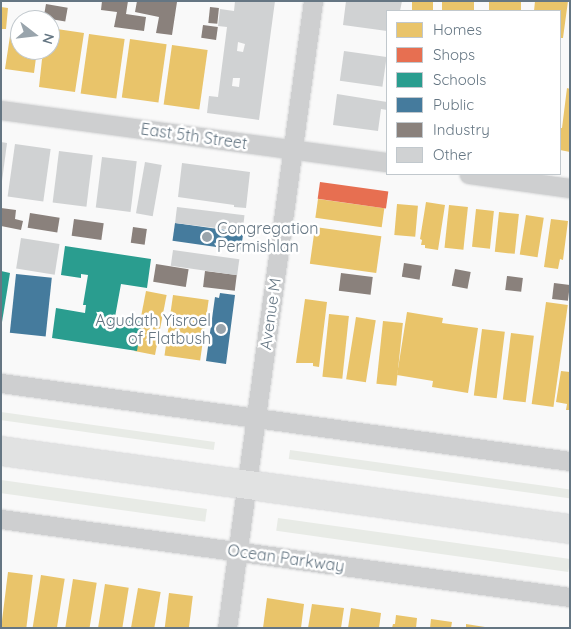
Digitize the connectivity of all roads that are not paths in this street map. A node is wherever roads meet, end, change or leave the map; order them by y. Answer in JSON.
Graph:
{"nodes":[{"id":1,"x":313,"y":1,"type":"edge"},
{"id":2,"x":1,"y":110,"type":"edge"},
{"id":3,"x":294,"y":149,"type":"junction"},
{"id":4,"x":386,"y":162,"type":"edge"},
{"id":5,"x":476,"y":175,"type":"edge"},
{"id":6,"x":570,"y":188,"type":"edge"},
{"id":7,"x":1,"y":383,"type":"edge"},
{"id":8,"x":255,"y":419,"type":"junction"},
{"id":9,"x":1,"y":451,"type":"edge"},
{"id":10,"x":570,"y":461,"type":"edge"},
{"id":11,"x":246,"y":484,"type":"junction"},
{"id":12,"x":1,"y":519,"type":"edge"},
{"id":13,"x":570,"y":529,"type":"edge"},
{"id":14,"x":238,"y":551,"type":"junction"},
{"id":15,"x":570,"y":597,"type":"edge"},
{"id":16,"x":227,"y":628,"type":"edge"}],
"edges":[{"from":1,"to":3,"type":"street","name":"Avenue M"},
{"from":2,"to":3,"type":"street","name":"East 5th Street"},
{"from":3,"to":4,"type":"street","name":"East 5th Street"},
{"from":3,"to":8,"type":"street","name":"Avenue M"},
{"from":5,"to":6,"type":"street"},
{"from":7,"to":8,"type":"street"},
{"from":8,"to":10,"type":"street"},
{"from":8,"to":11,"type":"street","name":"Avenue M"},
{"from":9,"to":11,"type":"main road"},
{"from":11,"to":13,"type":"main road"},
{"from":11,"to":14,"type":"street","name":"Avenue M"},
{"from":12,"to":14,"type":"street","name":"Ocean Parkway"},
{"from":14,"to":15,"type":"street","name":"Ocean Parkway"},
{"from":14,"to":16,"type":"street","name":"Avenue M"}]}
